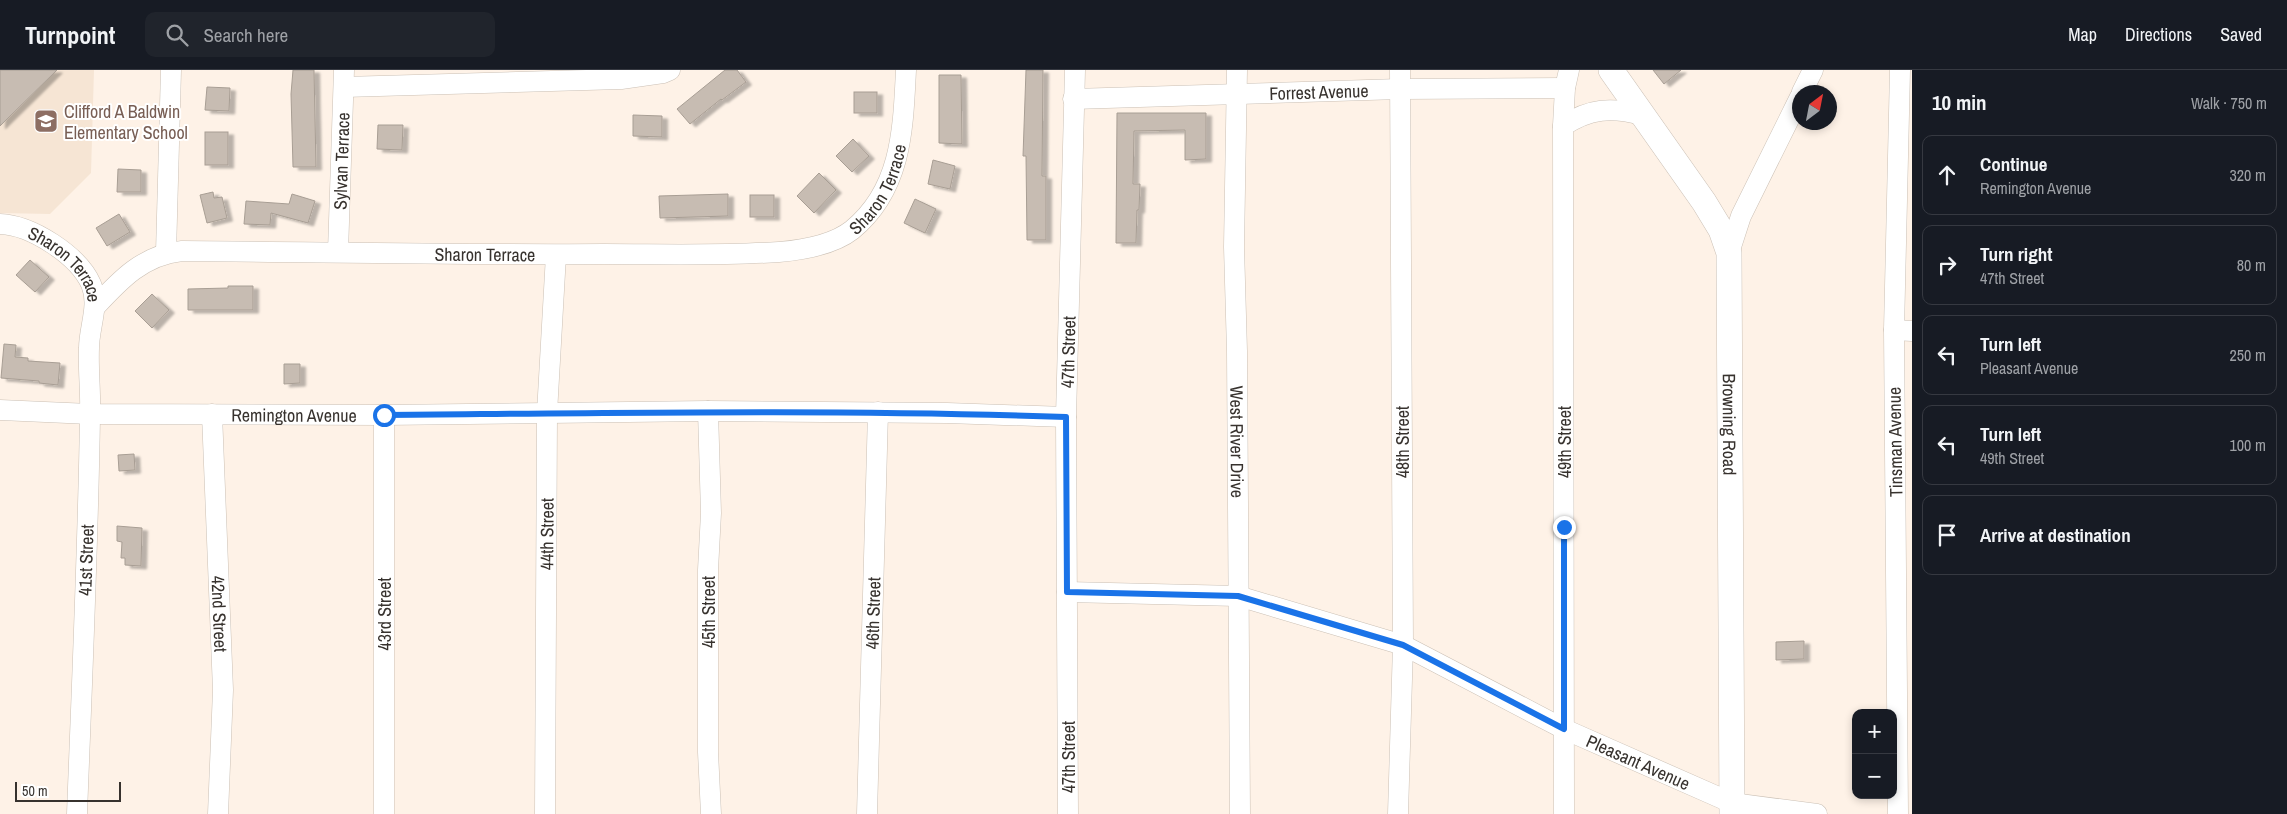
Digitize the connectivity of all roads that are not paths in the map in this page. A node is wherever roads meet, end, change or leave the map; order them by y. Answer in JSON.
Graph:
{"nodes":[{"id":1,"x":171,"y":70,"type":"edge"},
{"id":2,"x":670,"y":70,"type":"edge"},
{"id":3,"x":906,"y":70,"type":"edge"},
{"id":4,"x":1075,"y":70,"type":"edge"},
{"id":5,"x":1237,"y":70,"type":"edge"},
{"id":6,"x":1611,"y":70,"type":"edge"},
{"id":7,"x":1813,"y":70,"type":"edge"},
{"id":8,"x":1900,"y":70,"type":"edge"},
{"id":9,"x":344,"y":78,"type":"edge"},
{"id":10,"x":1567,"y":79,"type":"edge"},
{"id":11,"x":1400,"y":80,"type":"edge"},
{"id":12,"x":1806,"y":85,"type":"edge"},
{"id":13,"x":1236,"y":94,"type":"junction"},
{"id":14,"x":1073,"y":99,"type":"junction"},
{"id":15,"x":1792,"y":113,"type":"edge"},
{"id":16,"x":1642,"y":116,"type":"junction"},
{"id":17,"x":1563,"y":126,"type":"junction"},
{"id":18,"x":0,"y":224,"type":"edge"},
{"id":19,"x":338,"y":252,"type":"junction"},
{"id":20,"x":166,"y":253,"type":"junction"},
{"id":21,"x":1729,"y":253,"type":"junction"},
{"id":22,"x":556,"y":255,"type":"junction"},
{"id":23,"x":95,"y":307,"type":"junction"},
{"id":24,"x":1903,"y":331,"type":"edge"},
{"id":25,"x":0,"y":410,"type":"edge"},
{"id":26,"x":708,"y":411,"type":"junction"},
{"id":27,"x":878,"y":412,"type":"junction"},
{"id":28,"x":547,"y":413,"type":"junction"},
{"id":29,"x":90,"y":414,"type":"junction"},
{"id":30,"x":212,"y":414,"type":"junction"},
{"id":31,"x":384,"y":415,"type":"junction"},
{"id":32,"x":1066,"y":417,"type":"junction"},
{"id":33,"x":1067,"y":592,"type":"junction"},
{"id":34,"x":1238,"y":596,"type":"junction"},
{"id":35,"x":1403,"y":645,"type":"junction"},
{"id":36,"x":1564,"y":729,"type":"junction"},
{"id":37,"x":1732,"y":809,"type":"edge"},
{"id":38,"x":78,"y":814,"type":"edge"},
{"id":39,"x":218,"y":814,"type":"edge"},
{"id":40,"x":384,"y":814,"type":"edge"},
{"id":41,"x":545,"y":814,"type":"edge"},
{"id":42,"x":711,"y":814,"type":"edge"},
{"id":43,"x":866,"y":814,"type":"edge"},
{"id":44,"x":1068,"y":814,"type":"edge"},
{"id":45,"x":1240,"y":814,"type":"edge"},
{"id":46,"x":1398,"y":814,"type":"edge"},
{"id":47,"x":1564,"y":814,"type":"edge"},
{"id":48,"x":1817,"y":814,"type":"edge"},
{"id":49,"x":1898,"y":814,"type":"edge"}],
"edges":[{"from":1,"to":20,"type":"street"},
{"from":2,"to":9,"type":"street"},
{"from":3,"to":22,"type":"street","name":"Sharon Terrace"},
{"from":4,"to":14,"type":"street","name":"47th Street"},
{"from":5,"to":13,"type":"street","name":"West River Drive"},
{"from":6,"to":16,"type":"main road","name":"Browning Road"},
{"from":7,"to":12,"type":"street"},
{"from":8,"to":24,"type":"street","name":"Tinsman Avenue"},
{"from":9,"to":19,"type":"street","name":"Sylvan Terrace"},
{"from":10,"to":11,"type":"street","name":"Forrest Avenue"},
{"from":10,"to":17,"type":"street","name":"49th Street"},
{"from":11,"to":13,"type":"street","name":"Forrest Avenue"},
{"from":11,"to":35,"type":"street","name":"48th Street"},
{"from":13,"to":14,"type":"street","name":"Forrest Avenue"},
{"from":13,"to":34,"type":"street","name":"West River Drive"},
{"from":14,"to":32,"type":"street","name":"47th Street"},
{"from":15,"to":21,"type":"street"},
{"from":16,"to":17,"type":"street"},
{"from":16,"to":21,"type":"main road","name":"Browning Road"},
{"from":17,"to":36,"type":"street","name":"49th Street"},
{"from":18,"to":23,"type":"street","name":"Sharon Terrace"},
{"from":19,"to":20,"type":"street","name":"Sharon Terrace"},
{"from":19,"to":22,"type":"street","name":"Sharon Terrace"},
{"from":20,"to":23,"type":"street","name":"Sharon Terrace"},
{"from":21,"to":37,"type":"main road","name":"Browning Road"},
{"from":22,"to":28,"type":"street","name":"44th Street"},
{"from":23,"to":29,"type":"street","name":"41st Street"},
{"from":24,"to":49,"type":"street","name":"Tinsman Avenue"},
{"from":25,"to":29,"type":"street","name":"Remington Avenue"},
{"from":26,"to":27,"type":"street","name":"Remington Avenue"},
{"from":26,"to":28,"type":"street","name":"Remington Avenue"},
{"from":26,"to":42,"type":"street","name":"45th Street"},
{"from":27,"to":32,"type":"street","name":"Remington Avenue"},
{"from":27,"to":43,"type":"street","name":"46th Street"},
{"from":28,"to":31,"type":"street","name":"Remington Avenue"},
{"from":28,"to":41,"type":"street","name":"44th Street"},
{"from":29,"to":30,"type":"street","name":"Remington Avenue"},
{"from":29,"to":38,"type":"street","name":"41st Street"},
{"from":30,"to":31,"type":"street","name":"Remington Avenue"},
{"from":30,"to":39,"type":"street","name":"42nd Street"},
{"from":31,"to":40,"type":"street","name":"43rd Street"},
{"from":32,"to":33,"type":"street","name":"47th Street"},
{"from":33,"to":34,"type":"street","name":"Pleasant Avenue"},
{"from":33,"to":44,"type":"street","name":"47th Street"},
{"from":34,"to":35,"type":"street","name":"Pleasant Avenue"},
{"from":34,"to":45,"type":"street","name":"West River Drive"},
{"from":35,"to":36,"type":"street","name":"Pleasant Avenue"},
{"from":35,"to":46,"type":"street","name":"48th Street"},
{"from":36,"to":37,"type":"street","name":"Pleasant Avenue"},
{"from":36,"to":47,"type":"street","name":"49th Street"},
{"from":37,"to":48,"type":"street","name":"Pleasant Avenue"}]}
